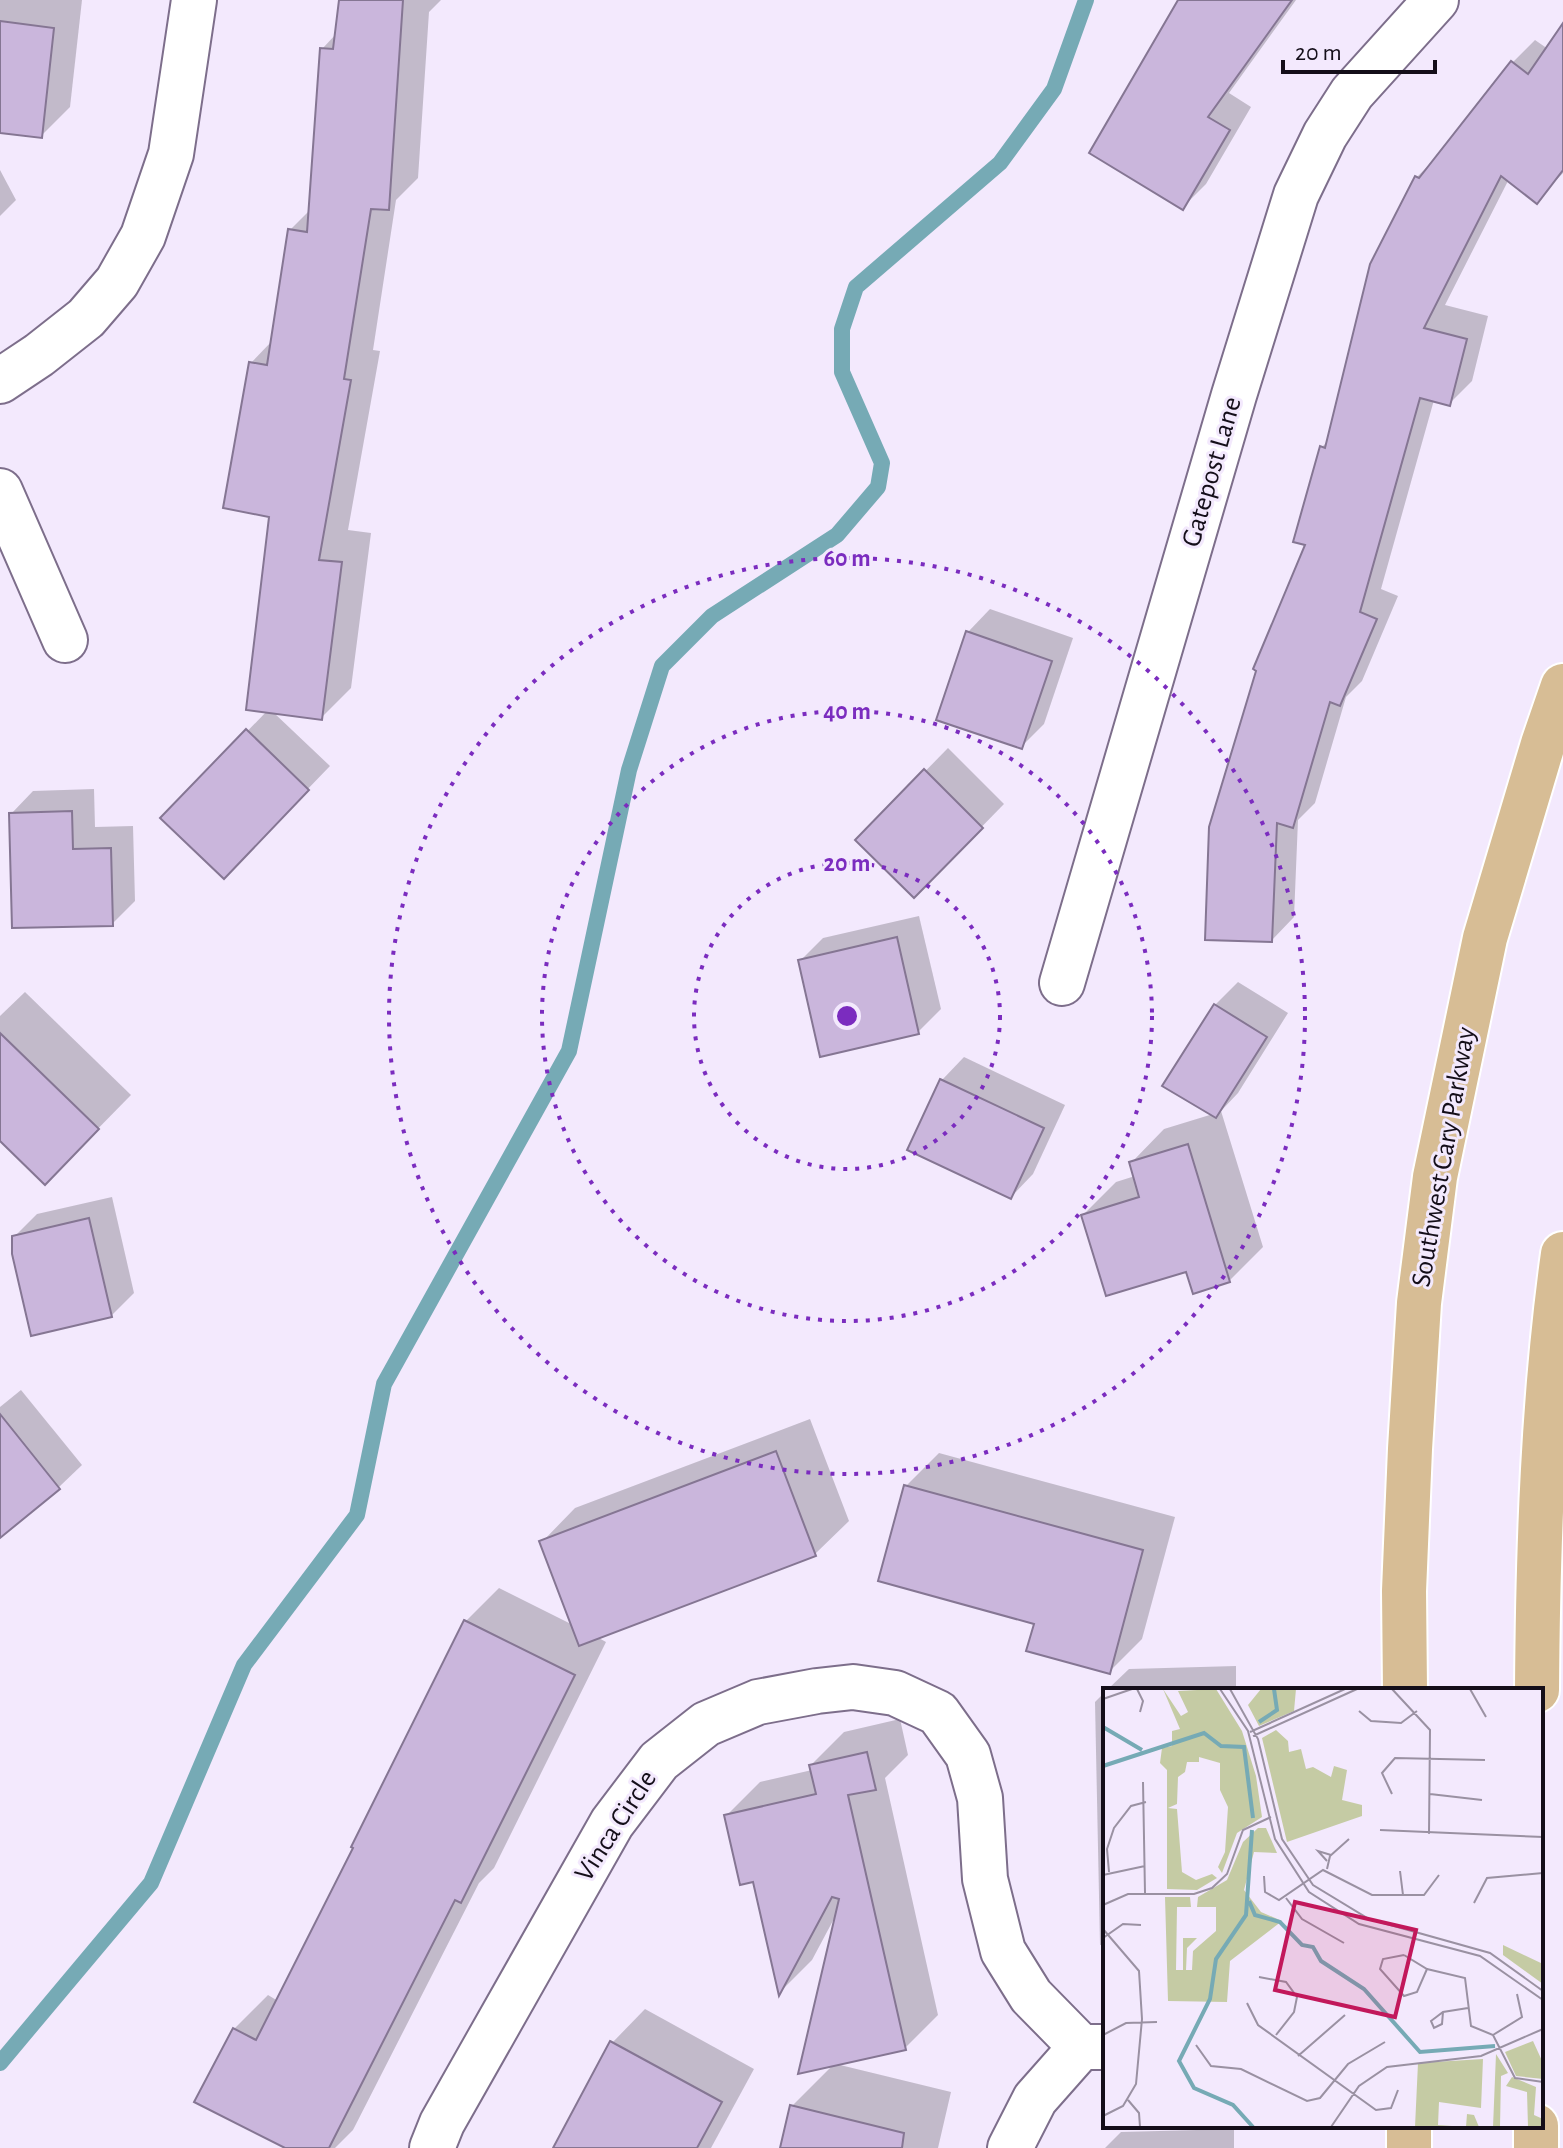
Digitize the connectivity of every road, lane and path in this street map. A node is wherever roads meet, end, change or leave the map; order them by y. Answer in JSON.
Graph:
{"nodes":[{"id":1,"x":194,"y":0,"type":"edge"},
{"id":2,"x":1436,"y":0,"type":"edge"},
{"id":3,"x":0,"y":381,"type":"edge"},
{"id":4,"x":0,"y":491,"type":"edge"},
{"id":5,"x":65,"y":640,"type":"dead end"},
{"id":6,"x":1563,"y":686,"type":"edge"},
{"id":7,"x":1062,"y":983,"type":"dead end"},
{"id":8,"x":1563,"y":1254,"type":"edge"},
{"id":9,"x":1405,"y":1688,"type":"edge"},
{"id":10,"x":1537,"y":1688,"type":"edge"},
{"id":11,"x":1093,"y":2047,"type":"edge"},
{"id":12,"x":432,"y":2148,"type":"edge"},
{"id":13,"x":1010,"y":2148,"type":"edge"}],
"edges":[{"from":1,"to":3,"type":"street"},
{"from":2,"to":7,"type":"street","name":"Gatepost Lane"},
{"from":4,"to":5,"type":"street"},
{"from":6,"to":9,"type":"main road","name":"Southwest Cary Parkway"},
{"from":8,"to":10,"type":"main road"},
{"from":11,"to":12,"type":"street","name":"Vinca Circle"},
{"from":11,"to":13,"type":"street"}]}
